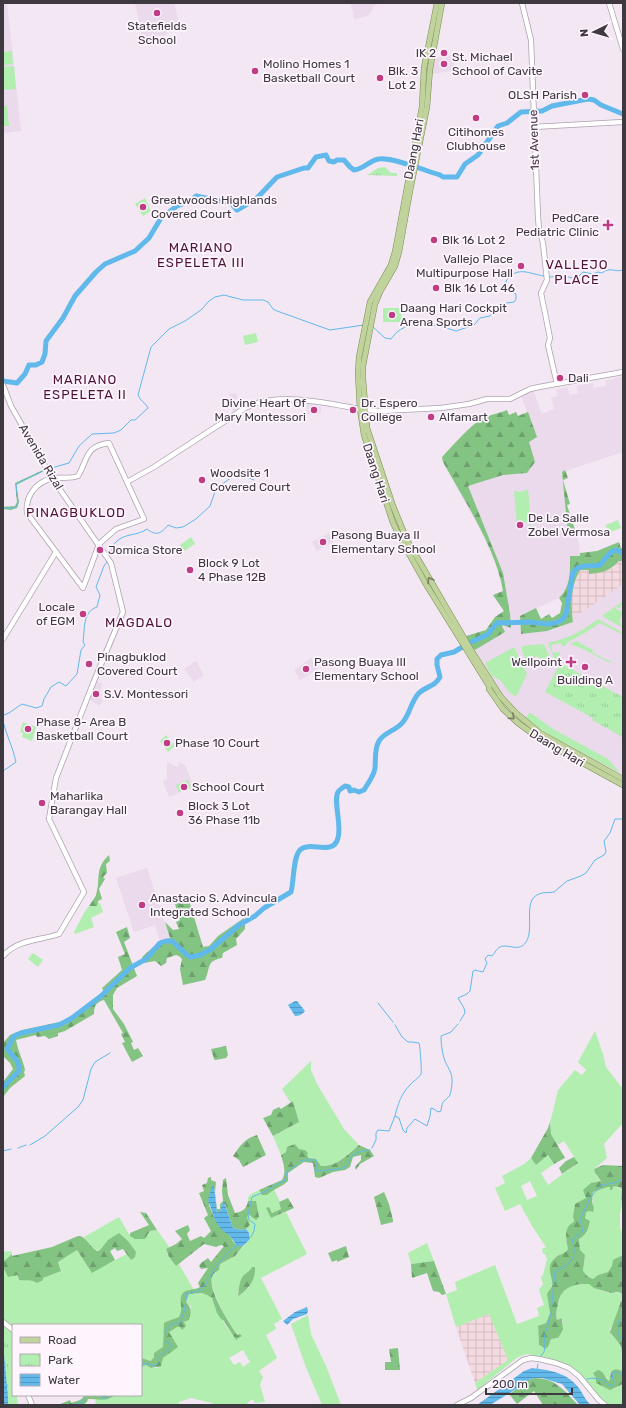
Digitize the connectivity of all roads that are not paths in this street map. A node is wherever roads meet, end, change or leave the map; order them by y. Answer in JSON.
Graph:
{"nodes":[{"id":1,"x":522,"y":3,"type":"edge"},
{"id":2,"x":609,"y":3,"type":"edge"},
{"id":3,"x":439,"y":5,"type":"edge"},
{"id":4,"x":623,"y":49,"type":"edge"},
{"id":5,"x":623,"y":122,"type":"edge"},
{"id":6,"x":533,"y":127,"type":"junction"},
{"id":7,"x":623,"y":372,"type":"edge"},
{"id":8,"x":557,"y":384,"type":"junction"},
{"id":9,"x":3,"y":385,"type":"edge"},
{"id":10,"x":362,"y":409,"type":"junction"},
{"id":11,"x":52,"y":478,"type":"junction"},
{"id":12,"x":127,"y":482,"type":"junction"},
{"id":13,"x":99,"y":544,"type":"junction"},
{"id":14,"x":56,"y":552,"type":"junction"},
{"id":15,"x":3,"y":639,"type":"edge"},
{"id":16,"x":469,"y":650,"type":"junction"},
{"id":17,"x":623,"y":779,"type":"edge"},
{"id":18,"x":623,"y":785,"type":"edge"},
{"id":19,"x":3,"y":956,"type":"edge"},
{"id":20,"x":3,"y":1322,"type":"edge"},
{"id":21,"x":12,"y":1329,"type":"edge"},
{"id":22,"x":457,"y":1405,"type":"edge"},
{"id":23,"x":605,"y":1405,"type":"edge"}],
"edges":[{"from":1,"to":6,"type":"street","name":"1st Avenue"},
{"from":2,"to":4,"type":"street"},
{"from":3,"to":10,"type":"main road","name":"Daang Hari"},
{"from":5,"to":6,"type":"street"},
{"from":6,"to":8,"type":"street","name":"1st Avenue"},
{"from":7,"to":8,"type":"street"},
{"from":8,"to":10,"type":"street"},
{"from":9,"to":11,"type":"street","name":"Avenida Rizal"},
{"from":10,"to":12,"type":"street"},
{"from":10,"to":16,"type":"main road","name":"Daang Hari"},
{"from":11,"to":12,"type":"street"},
{"from":11,"to":13,"type":"street","name":"Avenida Rizal"},
{"from":11,"to":14,"type":"street"},
{"from":12,"to":13,"type":"street"},
{"from":13,"to":14,"type":"street"},
{"from":13,"to":19,"type":"street","name":"Avenida Rizal"},
{"from":14,"to":15,"type":"street"},
{"from":16,"to":17,"type":"main road","name":"Daang Hari"},
{"from":16,"to":18,"type":"main road","name":"Daang Hari","one_way":true},
{"from":20,"to":21,"type":"street"},
{"from":22,"to":23,"type":"street"}]}
